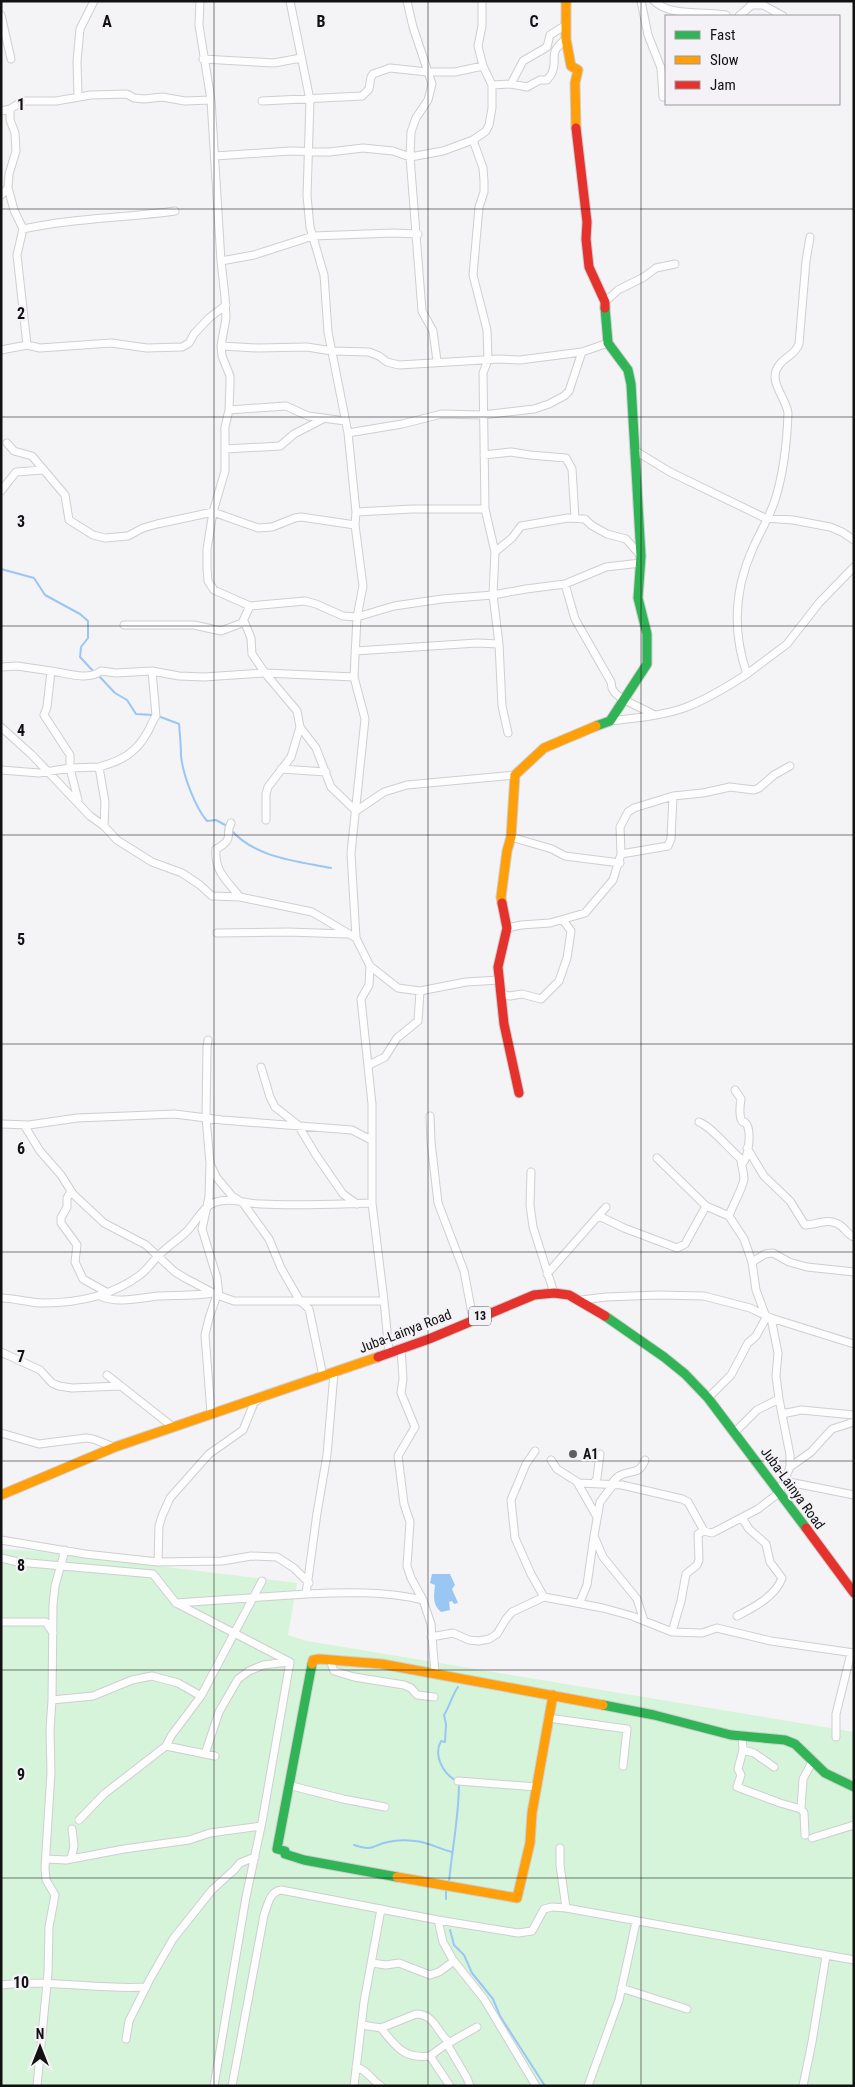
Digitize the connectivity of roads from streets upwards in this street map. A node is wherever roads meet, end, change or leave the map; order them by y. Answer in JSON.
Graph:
{"nodes":[{"id":1,"x":94,"y":1,"type":"edge"},
{"id":2,"x":200,"y":1,"type":"edge"},
{"id":3,"x":290,"y":1,"type":"edge"},
{"id":4,"x":407,"y":1,"type":"edge"},
{"id":5,"x":482,"y":1,"type":"edge"},
{"id":6,"x":566,"y":1,"type":"edge"},
{"id":7,"x":641,"y":1,"type":"edge"},
{"id":8,"x":654,"y":1,"type":"edge"},
{"id":9,"x":754,"y":3,"type":"edge"},
{"id":10,"x":1,"y":15,"type":"edge"},
{"id":11,"x":726,"y":15,"type":"dead end"},
{"id":12,"x":740,"y":15,"type":"edge"},
{"id":13,"x":781,"y":15,"type":"edge"},
{"id":14,"x":566,"y":25,"type":"junction"},
{"id":15,"x":566,"y":38,"type":"junction"},
{"id":16,"x":10,"y":58,"type":"dead end"},
{"id":17,"x":203,"y":58,"type":"junction"},
{"id":18,"x":301,"y":58,"type":"junction"},
{"id":19,"x":484,"y":66,"type":"junction"},
{"id":20,"x":427,"y":72,"type":"junction"},
{"id":21,"x":511,"y":84,"type":"junction"},
{"id":22,"x":492,"y":85,"type":"junction"},
{"id":23,"x":78,"y":96,"type":"junction"},
{"id":24,"x":663,"y":97,"type":"dead end"},
{"id":25,"x":211,"y":100,"type":"junction"},
{"id":26,"x":310,"y":100,"type":"junction"},
{"id":27,"x":262,"y":101,"type":"dead end"},
{"id":28,"x":10,"y":110,"type":"junction"},
{"id":29,"x":1,"y":111,"type":"edge"},
{"id":30,"x":473,"y":140,"type":"junction"},
{"id":31,"x":307,"y":151,"type":"junction"},
{"id":32,"x":215,"y":156,"type":"junction"},
{"id":33,"x":410,"y":157,"type":"junction"},
{"id":34,"x":8,"y":188,"type":"junction"},
{"id":35,"x":1,"y":195,"type":"edge"},
{"id":36,"x":175,"y":211,"type":"dead end"},
{"id":37,"x":23,"y":229,"type":"junction"},
{"id":38,"x":418,"y":234,"type":"junction"},
{"id":39,"x":313,"y":236,"type":"junction"},
{"id":40,"x":810,"y":237,"type":"dead end"},
{"id":41,"x":221,"y":261,"type":"junction"},
{"id":42,"x":675,"y":264,"type":"dead end"},
{"id":43,"x":604,"y":302,"type":"junction"},
{"id":44,"x":226,"y":305,"type":"junction"},
{"id":45,"x":608,"y":343,"type":"junction"},
{"id":46,"x":27,"y":345,"type":"junction"},
{"id":47,"x":221,"y":346,"type":"junction"},
{"id":48,"x":1,"y":350,"type":"edge"},
{"id":49,"x":332,"y":351,"type":"junction"},
{"id":50,"x":582,"y":352,"type":"junction"},
{"id":51,"x":488,"y":360,"type":"junction"},
{"id":52,"x":437,"y":361,"type":"junction"},
{"id":53,"x":476,"y":361,"type":"junction"},
{"id":54,"x":483,"y":372,"type":"junction"},
{"id":55,"x":229,"y":410,"type":"junction"},
{"id":56,"x":483,"y":415,"type":"junction"},
{"id":57,"x":323,"y":419,"type":"junction"},
{"id":58,"x":345,"y":421,"type":"junction"},
{"id":59,"x":348,"y":433,"type":"junction"},
{"id":60,"x":7,"y":444,"type":"dead end"},
{"id":61,"x":225,"y":449,"type":"junction"},
{"id":62,"x":634,"y":450,"type":"junction"},
{"id":63,"x":484,"y":455,"type":"junction"},
{"id":64,"x":43,"y":470,"type":"junction"},
{"id":65,"x":1,"y":491,"type":"edge"},
{"id":66,"x":485,"y":509,"type":"junction"},
{"id":67,"x":213,"y":512,"type":"junction"},
{"id":68,"x":356,"y":512,"type":"junction"},
{"id":69,"x":575,"y":518,"type":"junction"},
{"id":70,"x":767,"y":519,"type":"junction"},
{"id":71,"x":354,"y":525,"type":"junction"},
{"id":72,"x":854,"y":540,"type":"edge"},
{"id":73,"x":495,"y":552,"type":"junction"},
{"id":74,"x":641,"y":560,"type":"junction"},
{"id":75,"x":854,"y":567,"type":"edge"},
{"id":76,"x":565,"y":584,"type":"junction"},
{"id":77,"x":493,"y":595,"type":"junction"},
{"id":78,"x":250,"y":606,"type":"junction"},
{"id":79,"x":357,"y":617,"type":"junction"},
{"id":80,"x":244,"y":621,"type":"junction"},
{"id":81,"x":124,"y":624,"type":"dead end"},
{"id":82,"x":499,"y":644,"type":"junction"},
{"id":83,"x":355,"y":650,"type":"junction"},
{"id":84,"x":1,"y":667,"type":"edge"},
{"id":85,"x":51,"y":671,"type":"junction"},
{"id":86,"x":152,"y":671,"type":"junction"},
{"id":87,"x":265,"y":673,"type":"junction"},
{"id":88,"x":747,"y":674,"type":"junction"},
{"id":89,"x":354,"y":677,"type":"junction"},
{"id":90,"x":624,"y":700,"type":"junction"},
{"id":91,"x":654,"y":715,"type":"junction"},
{"id":92,"x":610,"y":721,"type":"junction"},
{"id":93,"x":300,"y":726,"type":"junction"},
{"id":94,"x":1,"y":727,"type":"edge"},
{"id":95,"x":508,"y":733,"type":"dead end"},
{"id":96,"x":790,"y":766,"type":"dead end"},
{"id":97,"x":99,"y":767,"type":"junction"},
{"id":98,"x":70,"y":768,"type":"junction"},
{"id":99,"x":281,"y":769,"type":"junction"},
{"id":100,"x":1,"y":770,"type":"edge"},
{"id":101,"x":46,"y":772,"type":"junction"},
{"id":102,"x":326,"y":772,"type":"junction"},
{"id":103,"x":515,"y":775,"type":"junction"},
{"id":104,"x":673,"y":796,"type":"junction"},
{"id":105,"x":78,"y":803,"type":"junction"},
{"id":106,"x":356,"y":811,"type":"junction"},
{"id":107,"x":266,"y":820,"type":"dead end"},
{"id":108,"x":231,"y":823,"type":"dead end"},
{"id":109,"x":104,"y":826,"type":"junction"},
{"id":110,"x":511,"y":838,"type":"junction"},
{"id":111,"x":621,"y":854,"type":"junction"},
{"id":112,"x":620,"y":863,"type":"junction"},
{"id":113,"x":240,"y":897,"type":"junction"},
{"id":114,"x":563,"y":920,"type":"junction"},
{"id":115,"x":507,"y":928,"type":"junction"},
{"id":116,"x":217,"y":933,"type":"dead end"},
{"id":117,"x":347,"y":934,"type":"junction"},
{"id":118,"x":356,"y":938,"type":"junction"},
{"id":119,"x":370,"y":966,"type":"junction"},
{"id":120,"x":499,"y":980,"type":"junction"},
{"id":121,"x":420,"y":991,"type":"junction"},
{"id":122,"x":500,"y":994,"type":"junction"},
{"id":123,"x":208,"y":1040,"type":"dead end"},
{"id":124,"x":369,"y":1066,"type":"junction"},
{"id":125,"x":261,"y":1067,"type":"dead end"},
{"id":126,"x":736,"y":1090,"type":"dead end"},
{"id":127,"x":518,"y":1093,"type":"dead end"},
{"id":128,"x":430,"y":1116,"type":"dead end"},
{"id":129,"x":206,"y":1118,"type":"junction"},
{"id":130,"x":699,"y":1122,"type":"dead end"},
{"id":131,"x":1,"y":1124,"type":"edge"},
{"id":132,"x":24,"y":1125,"type":"junction"},
{"id":133,"x":298,"y":1125,"type":"junction"},
{"id":134,"x":371,"y":1140,"type":"junction"},
{"id":135,"x":748,"y":1148,"type":"junction"},
{"id":136,"x":657,"y":1158,"type":"dead end"},
{"id":137,"x":210,"y":1163,"type":"junction"},
{"id":138,"x":741,"y":1165,"type":"junction"},
{"id":139,"x":531,"y":1172,"type":"dead end"},
{"id":140,"x":71,"y":1190,"type":"junction"},
{"id":141,"x":243,"y":1203,"type":"junction"},
{"id":142,"x":372,"y":1203,"type":"junction"},
{"id":143,"x":357,"y":1204,"type":"junction"},
{"id":144,"x":706,"y":1206,"type":"junction"},
{"id":145,"x":606,"y":1207,"type":"dead end"},
{"id":146,"x":206,"y":1208,"type":"junction"},
{"id":147,"x":599,"y":1216,"type":"junction"},
{"id":148,"x":729,"y":1216,"type":"junction"},
{"id":149,"x":854,"y":1237,"type":"edge"},
{"id":150,"x":159,"y":1255,"type":"junction"},
{"id":151,"x":752,"y":1262,"type":"junction"},
{"id":152,"x":854,"y":1272,"type":"edge"},
{"id":153,"x":547,"y":1274,"type":"junction"},
{"id":154,"x":554,"y":1293,"type":"junction"},
{"id":155,"x":103,"y":1294,"type":"junction"},
{"id":156,"x":216,"y":1295,"type":"junction"},
{"id":157,"x":1,"y":1298,"type":"edge"},
{"id":158,"x":581,"y":1300,"type":"junction"},
{"id":159,"x":300,"y":1301,"type":"junction"},
{"id":160,"x":384,"y":1301,"type":"junction"},
{"id":161,"x":768,"y":1318,"type":"junction"},
{"id":162,"x":473,"y":1319,"type":"junction"},
{"id":163,"x":853,"y":1343,"type":"edge"},
{"id":164,"x":401,"y":1348,"type":"junction"},
{"id":165,"x":1,"y":1352,"type":"edge"},
{"id":166,"x":389,"y":1352,"type":"junction"},
{"id":167,"x":334,"y":1373,"type":"junction"},
{"id":168,"x":107,"y":1375,"type":"dead end"},
{"id":169,"x":323,"y":1376,"type":"junction"},
{"id":170,"x":120,"y":1386,"type":"junction"},
{"id":171,"x":265,"y":1396,"type":"junction"},
{"id":172,"x":708,"y":1398,"type":"junction"},
{"id":173,"x":778,"y":1399,"type":"junction"},
{"id":174,"x":211,"y":1413,"type":"junction"},
{"id":175,"x":782,"y":1414,"type":"junction"},
{"id":176,"x":854,"y":1415,"type":"edge"},
{"id":177,"x":854,"y":1422,"type":"edge"},
{"id":178,"x":173,"y":1427,"type":"junction"},
{"id":179,"x":735,"y":1432,"type":"junction"},
{"id":180,"x":1,"y":1433,"type":"edge"},
{"id":181,"x":115,"y":1448,"type":"junction"},
{"id":182,"x":535,"y":1451,"type":"dead end"},
{"id":183,"x":600,"y":1454,"type":"dead end"},
{"id":184,"x":552,"y":1460,"type":"dead end"},
{"id":185,"x":645,"y":1460,"type":"dead end"},
{"id":186,"x":790,"y":1467,"type":"junction"},
{"id":187,"x":784,"y":1481,"type":"junction"},
{"id":188,"x":577,"y":1482,"type":"junction"},
{"id":189,"x":594,"y":1483,"type":"junction"},
{"id":190,"x":612,"y":1485,"type":"junction"},
{"id":191,"x":779,"y":1493,"type":"junction"},
{"id":192,"x":1,"y":1494,"type":"edge"},
{"id":193,"x":854,"y":1495,"type":"edge"},
{"id":194,"x":597,"y":1518,"type":"junction"},
{"id":195,"x":742,"y":1518,"type":"junction"},
{"id":196,"x":704,"y":1531,"type":"junction"},
{"id":197,"x":594,"y":1536,"type":"junction"},
{"id":198,"x":1,"y":1540,"type":"edge"},
{"id":199,"x":65,"y":1550,"type":"junction"},
{"id":200,"x":1,"y":1558,"type":"edge"},
{"id":201,"x":158,"y":1562,"type":"junction"},
{"id":202,"x":62,"y":1566,"type":"junction"},
{"id":203,"x":262,"y":1581,"type":"dead end"},
{"id":204,"x":309,"y":1583,"type":"junction"},
{"id":205,"x":854,"y":1593,"type":"edge"},
{"id":206,"x":306,"y":1594,"type":"junction"},
{"id":207,"x":544,"y":1597,"type":"junction"},
{"id":208,"x":423,"y":1600,"type":"junction"},
{"id":209,"x":580,"y":1602,"type":"dead end"},
{"id":210,"x":176,"y":1603,"type":"junction"},
{"id":211,"x":737,"y":1616,"type":"dead end"},
{"id":212,"x":644,"y":1621,"type":"junction"},
{"id":213,"x":1,"y":1622,"type":"edge"},
{"id":214,"x":672,"y":1632,"type":"junction"},
{"id":215,"x":53,"y":1634,"type":"junction"},
{"id":216,"x":431,"y":1637,"type":"junction"},
{"id":217,"x":853,"y":1653,"type":"edge"},
{"id":218,"x":330,"y":1660,"type":"junction"},
{"id":219,"x":290,"y":1662,"type":"junction"},
{"id":220,"x":435,"y":1673,"type":"junction"},
{"id":221,"x":553,"y":1695,"type":"junction"},
{"id":222,"x":201,"y":1696,"type":"junction"},
{"id":223,"x":434,"y":1697,"type":"dead end"},
{"id":224,"x":52,"y":1700,"type":"junction"},
{"id":225,"x":548,"y":1718,"type":"junction"},
{"id":226,"x":742,"y":1736,"type":"junction"},
{"id":227,"x":836,"y":1737,"type":"dead end"},
{"id":228,"x":166,"y":1746,"type":"junction"},
{"id":229,"x":743,"y":1750,"type":"junction"},
{"id":230,"x":205,"y":1754,"type":"junction"},
{"id":231,"x":215,"y":1756,"type":"dead end"},
{"id":232,"x":812,"y":1762,"type":"junction"},
{"id":233,"x":623,"y":1766,"type":"dead end"},
{"id":234,"x":774,"y":1767,"type":"dead end"},
{"id":235,"x":458,"y":1781,"type":"dead end"},
{"id":236,"x":288,"y":1785,"type":"junction"},
{"id":237,"x":538,"y":1787,"type":"junction"},
{"id":238,"x":854,"y":1787,"type":"edge"},
{"id":239,"x":385,"y":1807,"type":"dead end"},
{"id":240,"x":801,"y":1809,"type":"junction"},
{"id":241,"x":79,"y":1820,"type":"dead end"},
{"id":242,"x":854,"y":1825,"type":"edge"},
{"id":243,"x":261,"y":1826,"type":"junction"},
{"id":244,"x":72,"y":1829,"type":"dead end"},
{"id":245,"x":560,"y":1848,"type":"dead end"},
{"id":246,"x":254,"y":1858,"type":"junction"},
{"id":247,"x":46,"y":1859,"type":"junction"},
{"id":248,"x":71,"y":1859,"type":"junction"},
{"id":249,"x":566,"y":1908,"type":"junction"},
{"id":250,"x":382,"y":1909,"type":"junction"},
{"id":251,"x":438,"y":1920,"type":"junction"},
{"id":252,"x":636,"y":1922,"type":"junction"},
{"id":253,"x":826,"y":1956,"type":"junction"},
{"id":254,"x":854,"y":1960,"type":"edge"},
{"id":255,"x":454,"y":1961,"type":"junction"},
{"id":256,"x":372,"y":1963,"type":"junction"},
{"id":257,"x":46,"y":1984,"type":"junction"},
{"id":258,"x":1,"y":1985,"type":"edge"},
{"id":259,"x":146,"y":1987,"type":"junction"},
{"id":260,"x":621,"y":1988,"type":"junction"},
{"id":261,"x":687,"y":2009,"type":"dead end"},
{"id":262,"x":362,"y":2025,"type":"junction"},
{"id":263,"x":477,"y":2027,"type":"dead end"},
{"id":264,"x":381,"y":2028,"type":"junction"},
{"id":265,"x":126,"y":2038,"type":"dead end"},
{"id":266,"x":448,"y":2043,"type":"junction"},
{"id":267,"x":430,"y":2056,"type":"junction"},
{"id":268,"x":356,"y":2067,"type":"junction"},
{"id":269,"x":446,"y":2084,"type":"edge"},
{"id":270,"x":38,"y":2086,"type":"edge"},
{"id":271,"x":214,"y":2086,"type":"edge"},
{"id":272,"x":232,"y":2086,"type":"edge"},
{"id":273,"x":354,"y":2086,"type":"edge"},
{"id":274,"x":381,"y":2086,"type":"edge"},
{"id":275,"x":470,"y":2086,"type":"edge"},
{"id":276,"x":536,"y":2086,"type":"edge"},
{"id":277,"x":588,"y":2086,"type":"edge"},
{"id":278,"x":803,"y":2086,"type":"edge"}],
"edges":[{"from":1,"to":23,"type":"street"},
{"from":2,"to":17,"type":"street"},
{"from":3,"to":18,"type":"street"},
{"from":4,"to":20,"type":"street"},
{"from":5,"to":19,"type":"street"},
{"from":6,"to":14,"type":"street"},
{"from":7,"to":24,"type":"street"},
{"from":8,"to":11,"type":"street"},
{"from":9,"to":12,"type":"street"},
{"from":9,"to":13,"type":"street"},
{"from":10,"to":16,"type":"street"},
{"from":14,"to":15,"type":"street"},
{"from":14,"to":21,"type":"street"},
{"from":15,"to":21,"type":"street"},
{"from":15,"to":43,"type":"street"},
{"from":17,"to":18,"type":"street"},
{"from":17,"to":25,"type":"street"},
{"from":18,"to":26,"type":"street"},
{"from":19,"to":20,"type":"street"},
{"from":19,"to":22,"type":"street"},
{"from":20,"to":26,"type":"street"},
{"from":20,"to":33,"type":"street"},
{"from":21,"to":22,"type":"street"},
{"from":22,"to":30,"type":"street"},
{"from":23,"to":25,"type":"street"},
{"from":23,"to":28,"type":"street"},
{"from":25,"to":32,"type":"street"},
{"from":26,"to":27,"type":"street"},
{"from":26,"to":31,"type":"street"},
{"from":28,"to":29,"type":"street"},
{"from":28,"to":34,"type":"street"},
{"from":30,"to":33,"type":"street"},
{"from":30,"to":51,"type":"street"},
{"from":31,"to":32,"type":"street"},
{"from":31,"to":33,"type":"street"},
{"from":31,"to":39,"type":"street"},
{"from":32,"to":41,"type":"street"},
{"from":33,"to":38,"type":"street"},
{"from":34,"to":35,"type":"street"},
{"from":34,"to":37,"type":"street"},
{"from":36,"to":37,"type":"street"},
{"from":37,"to":46,"type":"street"},
{"from":38,"to":39,"type":"street"},
{"from":38,"to":52,"type":"street"},
{"from":39,"to":41,"type":"street"},
{"from":39,"to":49,"type":"street"},
{"from":40,"to":70,"type":"street"},
{"from":41,"to":44,"type":"street"},
{"from":42,"to":43,"type":"street"},
{"from":43,"to":45,"type":"street"},
{"from":44,"to":46,"type":"street"},
{"from":44,"to":47,"type":"street"},
{"from":45,"to":50,"type":"street"},
{"from":45,"to":62,"type":"street"},
{"from":46,"to":48,"type":"street"},
{"from":47,"to":49,"type":"street"},
{"from":47,"to":55,"type":"street"},
{"from":49,"to":52,"type":"street"},
{"from":49,"to":58,"type":"street"},
{"from":50,"to":51,"type":"street"},
{"from":50,"to":56,"type":"street"},
{"from":51,"to":53,"type":"street"},
{"from":51,"to":54,"type":"street"},
{"from":52,"to":53,"type":"street"},
{"from":53,"to":54,"type":"street"},
{"from":54,"to":56,"type":"street"},
{"from":55,"to":57,"type":"street"},
{"from":55,"to":61,"type":"street"},
{"from":56,"to":59,"type":"street"},
{"from":56,"to":63,"type":"street"},
{"from":57,"to":58,"type":"street"},
{"from":57,"to":61,"type":"street"},
{"from":58,"to":59,"type":"street"},
{"from":59,"to":68,"type":"street"},
{"from":60,"to":64,"type":"street"},
{"from":61,"to":67,"type":"street"},
{"from":62,"to":70,"type":"street"},
{"from":62,"to":74,"type":"street"},
{"from":63,"to":66,"type":"street"},
{"from":63,"to":69,"type":"street"},
{"from":64,"to":65,"type":"street"},
{"from":64,"to":67,"type":"street"},
{"from":66,"to":68,"type":"street"},
{"from":66,"to":73,"type":"street"},
{"from":67,"to":71,"type":"street"},
{"from":67,"to":78,"type":"street"},
{"from":68,"to":71,"type":"street"},
{"from":69,"to":73,"type":"street"},
{"from":69,"to":74,"type":"street"},
{"from":70,"to":72,"type":"street"},
{"from":70,"to":88,"type":"street"},
{"from":71,"to":79,"type":"street"},
{"from":73,"to":77,"type":"street"},
{"from":74,"to":76,"type":"street"},
{"from":74,"to":90,"type":"street"},
{"from":75,"to":88,"type":"street"},
{"from":76,"to":77,"type":"street"},
{"from":76,"to":90,"type":"street"},
{"from":77,"to":79,"type":"street"},
{"from":77,"to":82,"type":"street"},
{"from":78,"to":79,"type":"street"},
{"from":78,"to":80,"type":"street"},
{"from":79,"to":83,"type":"street"},
{"from":80,"to":81,"type":"street"},
{"from":80,"to":87,"type":"street"},
{"from":82,"to":83,"type":"street"},
{"from":82,"to":95,"type":"street"},
{"from":83,"to":89,"type":"street"},
{"from":84,"to":85,"type":"street"},
{"from":85,"to":86,"type":"street"},
{"from":85,"to":98,"type":"street"},
{"from":86,"to":87,"type":"street"},
{"from":86,"to":97,"type":"street"},
{"from":87,"to":89,"type":"street"},
{"from":87,"to":93,"type":"street"},
{"from":88,"to":91,"type":"street"},
{"from":89,"to":106,"type":"street"},
{"from":90,"to":91,"type":"street"},
{"from":90,"to":92,"type":"street"},
{"from":91,"to":92,"type":"street"},
{"from":92,"to":103,"type":"street"},
{"from":93,"to":99,"type":"street"},
{"from":93,"to":102,"type":"street"},
{"from":94,"to":101,"type":"street"},
{"from":96,"to":104,"type":"street"},
{"from":97,"to":98,"type":"street"},
{"from":97,"to":109,"type":"street"},
{"from":98,"to":101,"type":"street"},
{"from":98,"to":105,"type":"street"},
{"from":99,"to":102,"type":"street"},
{"from":99,"to":107,"type":"street"},
{"from":100,"to":101,"type":"street"},
{"from":101,"to":105,"type":"street"},
{"from":102,"to":106,"type":"street"},
{"from":103,"to":106,"type":"street"},
{"from":103,"to":110,"type":"street"},
{"from":104,"to":111,"type":"street"},
{"from":104,"to":111,"type":"street"},
{"from":105,"to":109,"type":"street"},
{"from":106,"to":118,"type":"street"},
{"from":108,"to":113,"type":"street"},
{"from":109,"to":113,"type":"street"},
{"from":110,"to":112,"type":"street"},
{"from":110,"to":115,"type":"street"},
{"from":111,"to":112,"type":"street"},
{"from":112,"to":114,"type":"street"},
{"from":113,"to":117,"type":"street"},
{"from":114,"to":115,"type":"street"},
{"from":114,"to":122,"type":"street"},
{"from":115,"to":120,"type":"street"},
{"from":116,"to":117,"type":"street"},
{"from":117,"to":118,"type":"street"},
{"from":118,"to":119,"type":"street"},
{"from":119,"to":121,"type":"street"},
{"from":119,"to":124,"type":"street"},
{"from":120,"to":121,"type":"street"},
{"from":120,"to":122,"type":"street"},
{"from":121,"to":124,"type":"street"},
{"from":122,"to":127,"type":"street"},
{"from":123,"to":129,"type":"street"},
{"from":124,"to":134,"type":"street"},
{"from":125,"to":133,"type":"street"},
{"from":126,"to":135,"type":"street"},
{"from":128,"to":162,"type":"street"},
{"from":129,"to":132,"type":"street"},
{"from":129,"to":133,"type":"street"},
{"from":129,"to":137,"type":"street"},
{"from":130,"to":138,"type":"street"},
{"from":131,"to":132,"type":"street"},
{"from":132,"to":140,"type":"street"},
{"from":133,"to":134,"type":"street"},
{"from":133,"to":143,"type":"street"},
{"from":134,"to":142,"type":"street"},
{"from":135,"to":138,"type":"street"},
{"from":135,"to":149,"type":"street"},
{"from":136,"to":144,"type":"street"},
{"from":137,"to":141,"type":"street"},
{"from":137,"to":146,"type":"street"},
{"from":138,"to":148,"type":"street"},
{"from":139,"to":153,"type":"street"},
{"from":140,"to":150,"type":"street"},
{"from":140,"to":155,"type":"street"},
{"from":141,"to":143,"type":"street"},
{"from":141,"to":146,"type":"street"},
{"from":141,"to":159,"type":"street"},
{"from":142,"to":143,"type":"street"},
{"from":142,"to":160,"type":"street"},
{"from":144,"to":147,"type":"street"},
{"from":144,"to":148,"type":"street"},
{"from":145,"to":147,"type":"street"},
{"from":146,"to":150,"type":"street"},
{"from":146,"to":156,"type":"street"},
{"from":147,"to":153,"type":"street"},
{"from":148,"to":151,"type":"street"},
{"from":150,"to":155,"type":"street"},
{"from":150,"to":156,"type":"street"},
{"from":151,"to":152,"type":"street"},
{"from":151,"to":161,"type":"street"},
{"from":153,"to":154,"type":"street"},
{"from":154,"to":158,"type":"street","name":"Juba-Lainya Road","number":"13"},
{"from":154,"to":162,"type":"street","name":"Juba-Lainya Road","number":"13"},
{"from":155,"to":156,"type":"street"},
{"from":155,"to":157,"type":"street"},
{"from":156,"to":159,"type":"street"},
{"from":156,"to":174,"type":"street"},
{"from":158,"to":161,"type":"street"},
{"from":158,"to":172,"type":"street","name":"Juba-Lainya Road","number":"13"},
{"from":159,"to":160,"type":"street"},
{"from":159,"to":169,"type":"street"},
{"from":160,"to":166,"type":"street"},
{"from":161,"to":163,"type":"street"},
{"from":161,"to":172,"type":"street"},
{"from":161,"to":173,"type":"street"},
{"from":162,"to":164,"type":"street","name":"Juba-Lainya Road","number":"13"},
{"from":164,"to":166,"type":"street","name":"Juba-Lainya Road","number":"13"},
{"from":164,"to":208,"type":"street"},
{"from":165,"to":170,"type":"street"},
{"from":166,"to":167,"type":"street","name":"Juba-Lainya Road","number":"13"},
{"from":167,"to":169,"type":"street","name":"Juba-Lainya Road","number":"13"},
{"from":167,"to":204,"type":"street"},
{"from":168,"to":170,"type":"street"},
{"from":169,"to":171,"type":"street","name":"Juba-Lainya Road","number":"13"},
{"from":170,"to":178,"type":"street"},
{"from":171,"to":174,"type":"street","name":"Juba-Lainya Road","number":"13"},
{"from":171,"to":201,"type":"street"},
{"from":172,"to":179,"type":"street","name":"Juba-Lainya Road","number":"13"},
{"from":173,"to":175,"type":"street"},
{"from":173,"to":179,"type":"street"},
{"from":174,"to":178,"type":"street","name":"Juba-Lainya Road","number":"13"},
{"from":175,"to":176,"type":"street"},
{"from":175,"to":186,"type":"street"},
{"from":177,"to":186,"type":"street"},
{"from":178,"to":181,"type":"street","name":"Juba-Lainya Road","number":"13"},
{"from":179,"to":191,"type":"street","name":"Juba-Lainya Road","number":"13"},
{"from":180,"to":181,"type":"street"},
{"from":181,"to":192,"type":"street","name":"Juba-Lainya Road","number":"13"},
{"from":182,"to":207,"type":"street"},
{"from":183,"to":189,"type":"street"},
{"from":184,"to":188,"type":"street"},
{"from":185,"to":190,"type":"street"},
{"from":186,"to":187,"type":"street"},
{"from":187,"to":191,"type":"street"},
{"from":187,"to":193,"type":"street"},
{"from":188,"to":189,"type":"street"},
{"from":188,"to":194,"type":"street"},
{"from":189,"to":190,"type":"street"},
{"from":190,"to":194,"type":"street"},
{"from":190,"to":196,"type":"street"},
{"from":191,"to":195,"type":"street"},
{"from":191,"to":205,"type":"street","name":"Juba-Lainya Road","number":"13"},
{"from":194,"to":197,"type":"street"},
{"from":195,"to":196,"type":"street"},
{"from":195,"to":211,"type":"street"},
{"from":196,"to":214,"type":"street"},
{"from":197,"to":209,"type":"street"},
{"from":197,"to":212,"type":"street"},
{"from":198,"to":199,"type":"street"},
{"from":199,"to":201,"type":"street"},
{"from":199,"to":202,"type":"street"},
{"from":200,"to":202,"type":"street"},
{"from":201,"to":204,"type":"street"},
{"from":202,"to":210,"type":"street"},
{"from":202,"to":215,"type":"street"},
{"from":203,"to":222,"type":"street"},
{"from":204,"to":206,"type":"street"},
{"from":206,"to":208,"type":"street"},
{"from":206,"to":210,"type":"street"},
{"from":207,"to":212,"type":"street"},
{"from":207,"to":216,"type":"street"},
{"from":208,"to":216,"type":"street"},
{"from":210,"to":219,"type":"street"},
{"from":212,"to":214,"type":"street"},
{"from":213,"to":215,"type":"street"},
{"from":214,"to":217,"type":"street"},
{"from":215,"to":224,"type":"street"},
{"from":216,"to":220,"type":"street"},
{"from":217,"to":227,"type":"street"},
{"from":218,"to":220,"type":"street"},
{"from":218,"to":223,"type":"street"},
{"from":218,"to":236,"type":"street"},
{"from":219,"to":230,"type":"street"},
{"from":219,"to":243,"type":"street"},
{"from":220,"to":221,"type":"street"},
{"from":221,"to":225,"type":"street"},
{"from":221,"to":226,"type":"street"},
{"from":222,"to":224,"type":"street"},
{"from":222,"to":228,"type":"street"},
{"from":224,"to":247,"type":"street"},
{"from":225,"to":233,"type":"street"},
{"from":225,"to":237,"type":"street"},
{"from":226,"to":229,"type":"street"},
{"from":226,"to":232,"type":"street"},
{"from":228,"to":230,"type":"street"},
{"from":228,"to":241,"type":"street"},
{"from":229,"to":234,"type":"street"},
{"from":229,"to":240,"type":"street"},
{"from":230,"to":231,"type":"street"},
{"from":232,"to":238,"type":"street"},
{"from":232,"to":240,"type":"street"},
{"from":235,"to":237,"type":"street"},
{"from":236,"to":237,"type":"street"},
{"from":236,"to":239,"type":"street"},
{"from":240,"to":242,"type":"street"},
{"from":243,"to":246,"type":"street"},
{"from":243,"to":248,"type":"street"},
{"from":244,"to":248,"type":"street"},
{"from":245,"to":249,"type":"street"},
{"from":246,"to":259,"type":"street"},
{"from":246,"to":271,"type":"street"},
{"from":247,"to":248,"type":"street"},
{"from":247,"to":257,"type":"street"},
{"from":249,"to":251,"type":"street"},
{"from":249,"to":252,"type":"street"},
{"from":250,"to":251,"type":"street"},
{"from":250,"to":256,"type":"street"},
{"from":250,"to":272,"type":"street"},
{"from":251,"to":255,"type":"street"},
{"from":252,"to":253,"type":"street"},
{"from":252,"to":260,"type":"street"},
{"from":253,"to":254,"type":"street"},
{"from":253,"to":278,"type":"street"},
{"from":255,"to":256,"type":"street"},
{"from":255,"to":276,"type":"street"},
{"from":256,"to":262,"type":"street"},
{"from":257,"to":258,"type":"street"},
{"from":257,"to":259,"type":"street"},
{"from":257,"to":270,"type":"street"},
{"from":259,"to":265,"type":"street"},
{"from":260,"to":261,"type":"street"},
{"from":260,"to":277,"type":"street"},
{"from":262,"to":264,"type":"street"},
{"from":262,"to":268,"type":"street"},
{"from":263,"to":266,"type":"street"},
{"from":264,"to":266,"type":"street"},
{"from":264,"to":267,"type":"street"},
{"from":266,"to":267,"type":"street"},
{"from":266,"to":275,"type":"street"},
{"from":267,"to":269,"type":"street"},
{"from":268,"to":273,"type":"street"},
{"from":268,"to":274,"type":"street"}]}
